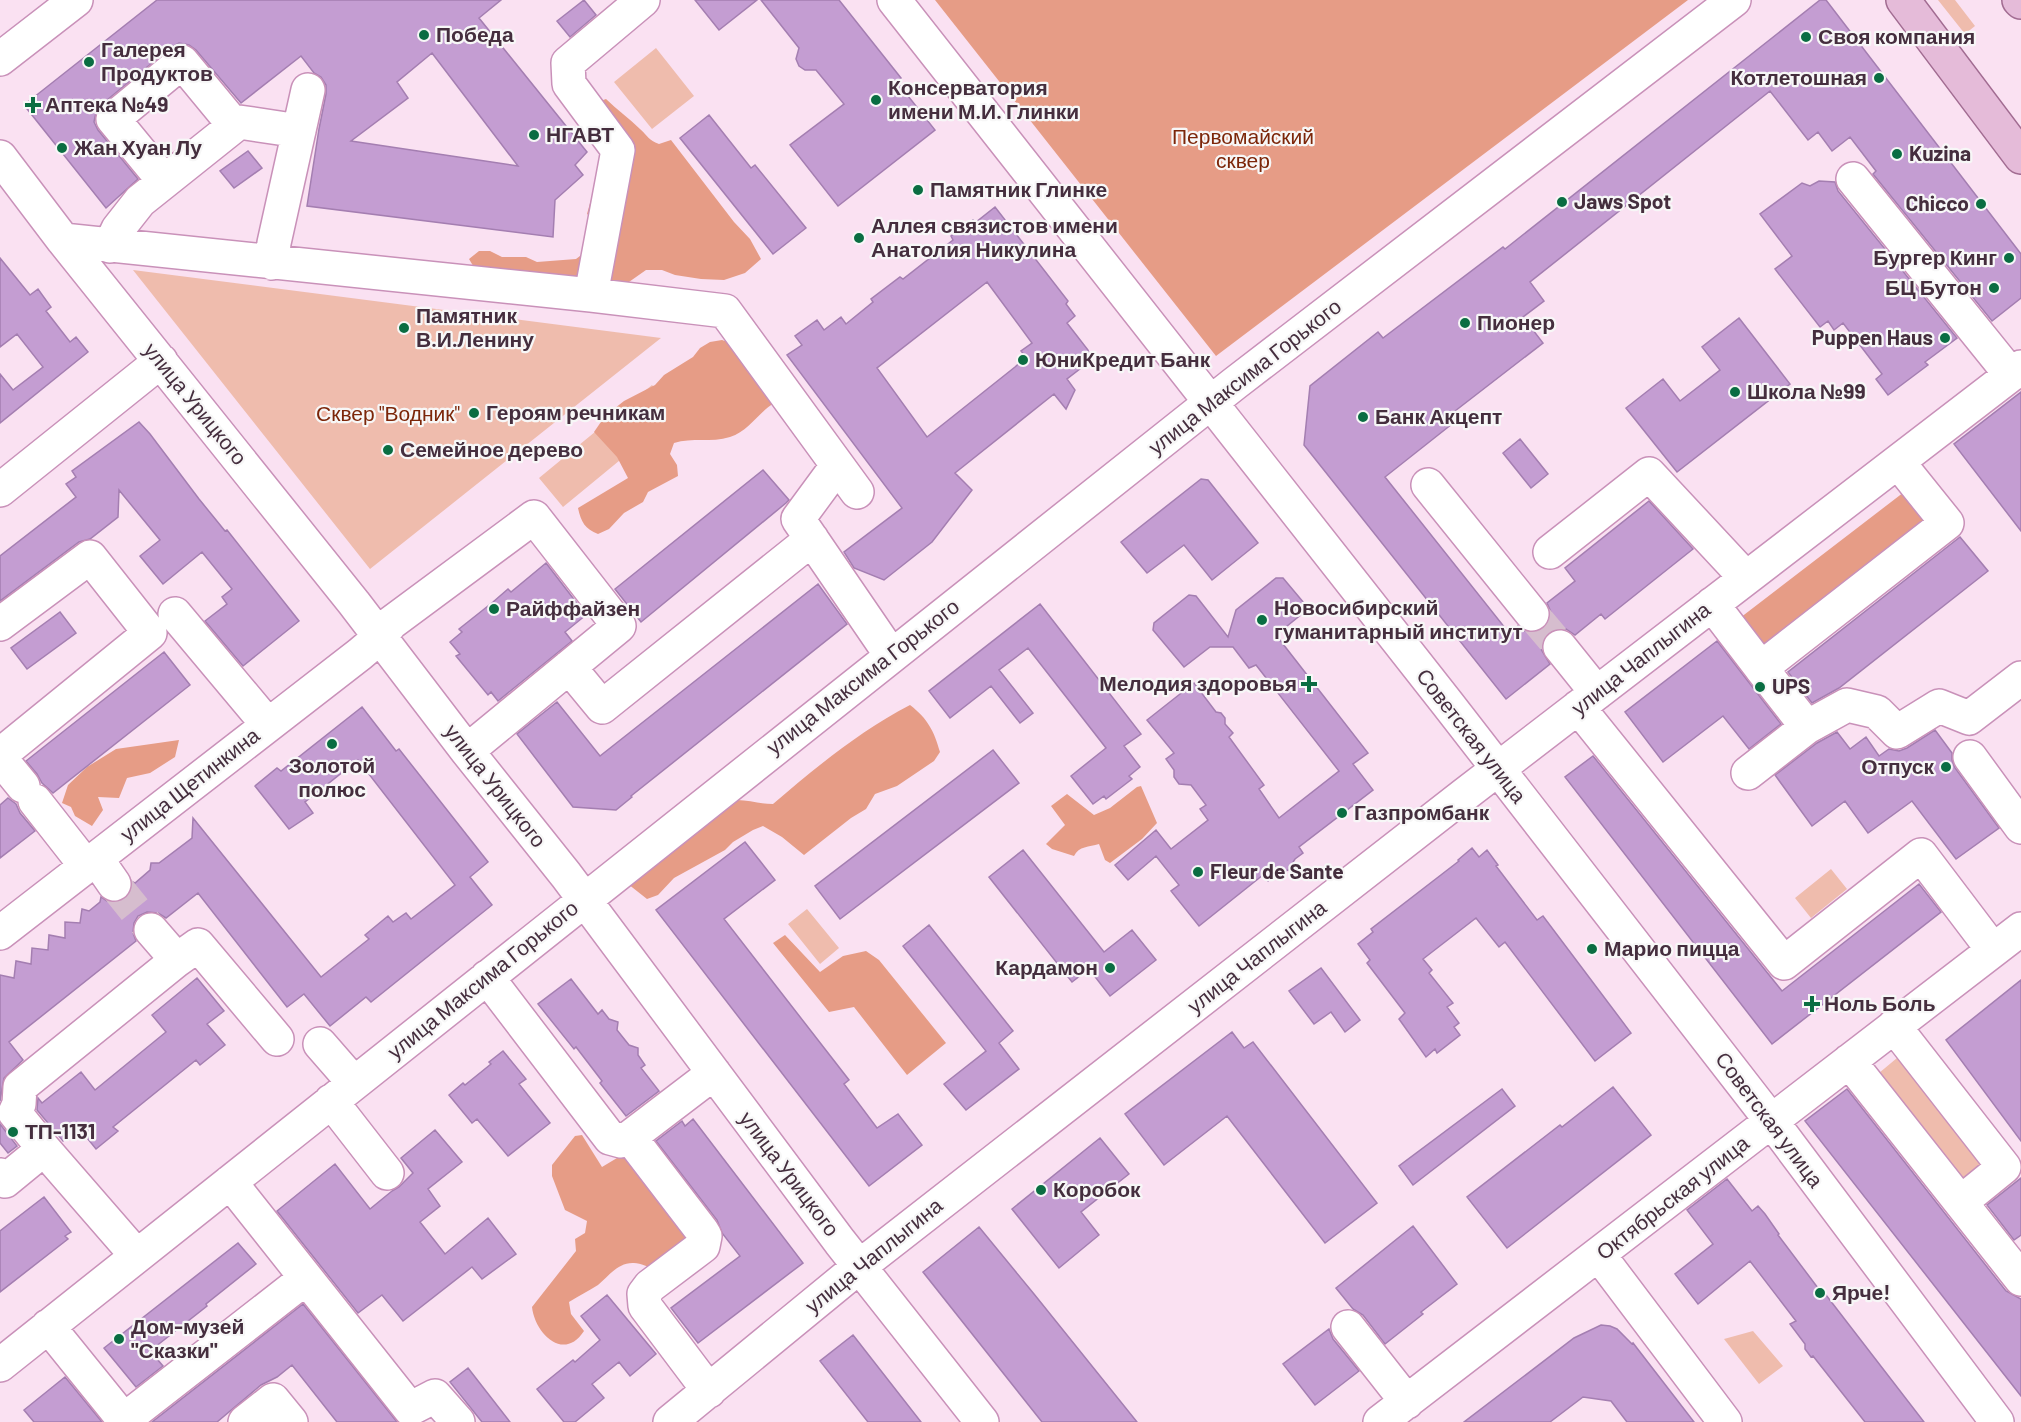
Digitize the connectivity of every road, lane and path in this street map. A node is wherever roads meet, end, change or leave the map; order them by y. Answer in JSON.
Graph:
{"nodes":[{"id":1,"x":76,"y":0,"type":"edge"},
{"id":2,"x":894,"y":0,"type":"edge"},
{"id":3,"x":1734,"y":0,"type":"edge"},
{"id":4,"x":1903,"y":0,"type":"edge"},
{"id":5,"x":624,"y":4,"type":"edge"},
{"id":6,"x":0,"y":59,"type":"edge"},
{"id":7,"x":308,"y":90,"type":"dead end"},
{"id":8,"x":234,"y":125,"type":"junction"},
{"id":9,"x":299,"y":131,"type":"junction"},
{"id":10,"x":0,"y":157,"type":"edge"},
{"id":11,"x":2021,"y":157,"type":"edge"},
{"id":12,"x":1853,"y":179,"type":"dead end"},
{"id":13,"x":164,"y":181,"type":"junction"},
{"id":14,"x":63,"y":240,"type":"junction"},
{"id":15,"x":110,"y":246,"type":"junction"},
{"id":16,"x":272,"y":262,"type":"junction"},
{"id":17,"x":591,"y":295,"type":"junction"},
{"id":18,"x":161,"y":362,"type":"junction"},
{"id":19,"x":2016,"y":371,"type":"edge"},
{"id":20,"x":1210,"y":403,"type":"junction"},
{"id":21,"x":1898,"y":462,"type":"junction"},
{"id":22,"x":837,"y":466,"type":"junction"},
{"id":23,"x":3,"y":482,"type":"edge"},
{"id":24,"x":1428,"y":485,"type":"dead end"},
{"id":25,"x":857,"y":492,"type":"dead end"},
{"id":26,"x":812,"y":539,"type":"junction"},
{"id":27,"x":1550,"y":552,"type":"dead end"},
{"id":28,"x":1746,"y":578,"type":"junction"},
{"id":29,"x":1712,"y":604,"type":"junction"},
{"id":30,"x":175,"y":614,"type":"dead end"},
{"id":31,"x":1532,"y":614,"type":"tunnel mouth"},
{"id":32,"x":0,"y":624,"type":"edge"},
{"id":33,"x":380,"y":637,"type":"junction"},
{"id":34,"x":1560,"y":647,"type":"tunnel mouth"},
{"id":35,"x":891,"y":656,"type":"junction"},
{"id":36,"x":569,"y":667,"type":"junction"},
{"id":37,"x":1761,"y":668,"type":"junction"},
{"id":38,"x":2021,"y":678,"type":"edge"},
{"id":39,"x":1588,"y":700,"type":"junction"},
{"id":40,"x":268,"y":725,"type":"junction"},
{"id":41,"x":1807,"y":727,"type":"junction"},
{"id":42,"x":466,"y":751,"type":"junction"},
{"id":43,"x":1970,"y":757,"type":"dead end"},
{"id":44,"x":1497,"y":769,"type":"junction"},
{"id":45,"x":1748,"y":773,"type":"dead end"},
{"id":46,"x":11,"y":774,"type":"edge"},
{"id":47,"x":2021,"y":827,"type":"edge"},
{"id":48,"x":99,"y":869,"type":"junction"},
{"id":49,"x":584,"y":900,"type":"junction"},
{"id":50,"x":2021,"y":928,"type":"edge"},
{"id":51,"x":150,"y":930,"type":"tunnel mouth"},
{"id":52,"x":0,"y":933,"type":"edge"},
{"id":53,"x":1993,"y":950,"type":"junction"},
{"id":54,"x":177,"y":960,"type":"junction"},
{"id":55,"x":486,"y":977,"type":"junction"},
{"id":56,"x":1894,"y":1026,"type":"junction"},
{"id":57,"x":278,"y":1039,"type":"dead end"},
{"id":58,"x":320,"y":1044,"type":"dead end"},
{"id":59,"x":1849,"y":1061,"type":"junction"},
{"id":60,"x":714,"y":1073,"type":"junction"},
{"id":61,"x":342,"y":1092,"type":"junction"},
{"id":62,"x":1771,"y":1122,"type":"junction"},
{"id":63,"x":630,"y":1137,"type":"junction"},
{"id":64,"x":44,"y":1149,"type":"junction"},
{"id":65,"x":387,"y":1173,"type":"dead end"},
{"id":66,"x":0,"y":1174,"type":"edge"},
{"id":67,"x":230,"y":1182,"type":"junction"},
{"id":68,"x":1961,"y":1202,"type":"junction"},
{"id":69,"x":1599,"y":1255,"type":"junction"},
{"id":70,"x":137,"y":1256,"type":"junction"},
{"id":71,"x":860,"y":1266,"type":"junction"},
{"id":72,"x":2018,"y":1270,"type":"edge"},
{"id":73,"x":306,"y":1278,"type":"junction"},
{"id":74,"x":48,"y":1326,"type":"junction"},
{"id":75,"x":1348,"y":1327,"type":"dead end"},
{"id":76,"x":0,"y":1365,"type":"edge"},
{"id":77,"x":709,"y":1391,"type":"junction"},
{"id":78,"x":1407,"y":1402,"type":"junction"},
{"id":79,"x":123,"y":1421,"type":"edge"},
{"id":80,"x":245,"y":1422,"type":"edge"},
{"id":81,"x":291,"y":1422,"type":"edge"},
{"id":82,"x":458,"y":1422,"type":"edge"},
{"id":83,"x":670,"y":1422,"type":"edge"},
{"id":84,"x":982,"y":1422,"type":"edge"},
{"id":85,"x":1380,"y":1422,"type":"edge"},
{"id":86,"x":1725,"y":1422,"type":"edge"},
{"id":87,"x":1997,"y":1422,"type":"edge"}],
"edges":[{"from":1,"to":6,"type":"street"},
{"from":2,"to":20,"type":"street","name":"Советская улица"},
{"from":3,"to":20,"type":"street","name":"улица Максима Горького"},
{"from":4,"to":11,"type":"main road"},
{"from":5,"to":17,"type":"street"},
{"from":7,"to":9,"type":"street"},
{"from":8,"to":9,"type":"street"},
{"from":8,"to":13,"type":"street"},
{"from":8,"to":13,"type":"street"},
{"from":9,"to":16,"type":"street"},
{"from":10,"to":14,"type":"street","name":"улица Урицкого"},
{"from":12,"to":19,"type":"street"},
{"from":13,"to":15,"type":"street"},
{"from":14,"to":15,"type":"street"},
{"from":14,"to":18,"type":"street","name":"улица Урицкого"},
{"from":15,"to":16,"type":"street"},
{"from":16,"to":17,"type":"street"},
{"from":17,"to":22,"type":"street"},
{"from":18,"to":23,"type":"street"},
{"from":18,"to":33,"type":"street","name":"улица Урицкого"},
{"from":19,"to":21,"type":"street","name":"улица Чаплыгина"},
{"from":20,"to":35,"type":"street","name":"улица Максима Горького"},
{"from":20,"to":44,"type":"street","name":"Советская улица"},
{"from":21,"to":28,"type":"street","name":"улица Чаплыгина"},
{"from":21,"to":37,"type":"street"},
{"from":22,"to":25,"type":"street"},
{"from":22,"to":26,"type":"street"},
{"from":24,"to":31,"type":"street"},
{"from":26,"to":35,"type":"street"},
{"from":26,"to":36,"type":"street"},
{"from":27,"to":28,"type":"street"},
{"from":28,"to":29,"type":"street","name":"улица Чаплыгина"},
{"from":29,"to":37,"type":"street"},
{"from":29,"to":39,"type":"street","name":"улица Чаплыгина"},
{"from":30,"to":40,"type":"street"},
{"from":32,"to":46,"type":"street"},
{"from":33,"to":36,"type":"street","name":"улица Щетинкина"},
{"from":33,"to":40,"type":"street","name":"улица Щетинкина"},
{"from":33,"to":42,"type":"street","name":"улица Урицкого"},
{"from":34,"to":39,"type":"street"},
{"from":35,"to":49,"type":"street","name":"улица Максима Горького"},
{"from":36,"to":42,"type":"street"},
{"from":37,"to":41,"type":"street"},
{"from":38,"to":41,"type":"street"},
{"from":39,"to":44,"type":"street","name":"улица Чаплыгина"},
{"from":39,"to":53,"type":"street"},
{"from":40,"to":48,"type":"street","name":"улица Щетинкина"},
{"from":41,"to":45,"type":"street"},
{"from":42,"to":49,"type":"street","name":"улица Урицкого"},
{"from":43,"to":47,"type":"street"},
{"from":44,"to":62,"type":"street","name":"Советская улица"},
{"from":44,"to":71,"type":"street","name":"улица Чаплыгина"},
{"from":46,"to":48,"type":"street"},
{"from":48,"to":52,"type":"street","name":"улица Щетинкина"},
{"from":49,"to":55,"type":"street","name":"улица Максима Горького"},
{"from":49,"to":60,"type":"street","name":"улица Урицкого"},
{"from":50,"to":53,"type":"street","name":"Октябрьская улица"},
{"from":51,"to":54,"type":"street"},
{"from":53,"to":56,"type":"street","name":"Октябрьская улица"},
{"from":54,"to":57,"type":"street"},
{"from":54,"to":64,"type":"street"},
{"from":55,"to":61,"type":"street","name":"улица Максима Горького"},
{"from":55,"to":63,"type":"street"},
{"from":56,"to":59,"type":"street","name":"Октябрьская улица"},
{"from":56,"to":68,"type":"street"},
{"from":58,"to":61,"type":"street"},
{"from":59,"to":62,"type":"street","name":"Октябрьская улица"},
{"from":59,"to":68,"type":"street"},
{"from":60,"to":63,"type":"street"},
{"from":60,"to":71,"type":"street","name":"улица Урицкого"},
{"from":61,"to":65,"type":"street"},
{"from":61,"to":67,"type":"street","name":"улица Максима Горького"},
{"from":62,"to":69,"type":"street","name":"Октябрьская улица"},
{"from":62,"to":87,"type":"street","name":"Советская улица"},
{"from":63,"to":77,"type":"street"},
{"from":64,"to":66,"type":"street"},
{"from":64,"to":70,"type":"street"},
{"from":67,"to":70,"type":"street","name":"улица Максима Горького"},
{"from":67,"to":73,"type":"street"},
{"from":68,"to":72,"type":"street"},
{"from":69,"to":78,"type":"street","name":"Октябрьская улица"},
{"from":69,"to":86,"type":"street"},
{"from":70,"to":74,"type":"street","name":"улица Максима Горького"},
{"from":71,"to":77,"type":"street","name":"улица Чаплыгина"},
{"from":71,"to":84,"type":"street","name":"улица Урицкого"},
{"from":73,"to":79,"type":"street"},
{"from":73,"to":82,"type":"street"},
{"from":74,"to":76,"type":"street","name":"улица Максима Горького"},
{"from":74,"to":79,"type":"street"},
{"from":75,"to":78,"type":"street"},
{"from":77,"to":83,"type":"street","name":"улица Чаплыгина"},
{"from":78,"to":85,"type":"street","name":"Октябрьская улица"},
{"from":80,"to":81,"type":"street"}]}
